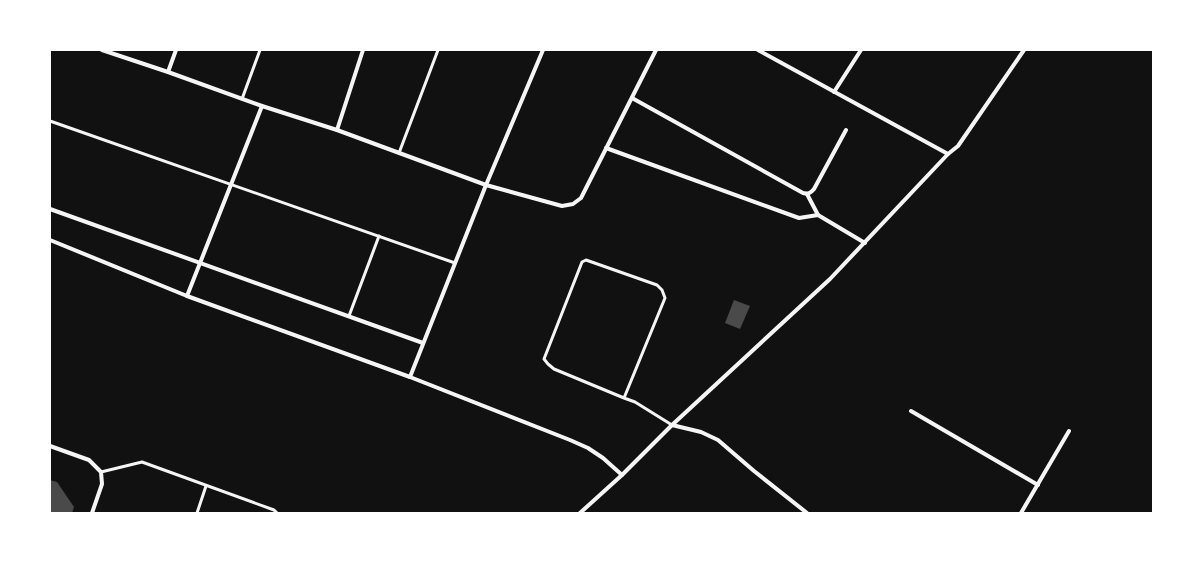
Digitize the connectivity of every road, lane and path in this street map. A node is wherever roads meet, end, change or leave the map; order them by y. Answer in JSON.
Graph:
{"nodes":[{"id":1,"x":102,"y":50,"type":"edge"},
{"id":2,"x":176,"y":50,"type":"edge"},
{"id":3,"x":260,"y":50,"type":"edge"},
{"id":4,"x":363,"y":50,"type":"edge"},
{"id":5,"x":438,"y":50,"type":"edge"},
{"id":6,"x":543,"y":50,"type":"edge"},
{"id":7,"x":656,"y":50,"type":"edge"},
{"id":8,"x":758,"y":50,"type":"edge"},
{"id":9,"x":861,"y":50,"type":"edge"},
{"id":10,"x":1024,"y":50,"type":"edge"},
{"id":11,"x":168,"y":72,"type":"junction"},
{"id":12,"x":834,"y":92,"type":"junction"},
{"id":13,"x":632,"y":98,"type":"junction"},
{"id":14,"x":242,"y":99,"type":"junction"},
{"id":15,"x":262,"y":106,"type":"junction"},
{"id":16,"x":50,"y":121,"type":"edge"},
{"id":17,"x":337,"y":130,"type":"junction"},
{"id":18,"x":846,"y":130,"type":"dead end"},
{"id":19,"x":606,"y":148,"type":"junction"},
{"id":20,"x":400,"y":153,"type":"junction"},
{"id":21,"x":948,"y":154,"type":"junction"},
{"id":22,"x":231,"y":185,"type":"junction"},
{"id":23,"x":486,"y":185,"type":"junction"},
{"id":24,"x":807,"y":194,"type":"junction"},
{"id":25,"x":50,"y":209,"type":"edge"},
{"id":26,"x":818,"y":215,"type":"junction"},
{"id":27,"x":379,"y":236,"type":"junction"},
{"id":28,"x":50,"y":240,"type":"edge"},
{"id":29,"x":865,"y":243,"type":"junction"},
{"id":30,"x":201,"y":263,"type":"junction"},
{"id":31,"x":455,"y":263,"type":"junction"},
{"id":32,"x":187,"y":296,"type":"junction"},
{"id":33,"x":349,"y":316,"type":"junction"},
{"id":34,"x":423,"y":343,"type":"junction"},
{"id":35,"x":410,"y":377,"type":"junction"},
{"id":36,"x":624,"y":398,"type":"junction"},
{"id":37,"x":912,"y":411,"type":"dead end"},
{"id":38,"x":672,"y":425,"type":"junction"},
{"id":39,"x":1070,"y":431,"type":"dead end"},
{"id":40,"x":50,"y":446,"type":"edge"},
{"id":41,"x":101,"y":472,"type":"junction"},
{"id":42,"x":622,"y":475,"type":"junction"},
{"id":43,"x":1038,"y":485,"type":"junction"},
{"id":44,"x":206,"y":486,"type":"junction"},
{"id":45,"x":92,"y":513,"type":"edge"},
{"id":46,"x":197,"y":513,"type":"edge"},
{"id":47,"x":277,"y":513,"type":"edge"},
{"id":48,"x":580,"y":513,"type":"edge"},
{"id":49,"x":807,"y":513,"type":"edge"},
{"id":50,"x":1021,"y":513,"type":"edge"}],
"edges":[{"from":1,"to":11,"type":"street"},
{"from":2,"to":11,"type":"street"},
{"from":3,"to":14,"type":"lane"},
{"from":4,"to":17,"type":"street"},
{"from":5,"to":20,"type":"lane"},
{"from":6,"to":23,"type":"street"},
{"from":7,"to":13,"type":"street"},
{"from":8,"to":12,"type":"street"},
{"from":9,"to":12,"type":"street"},
{"from":10,"to":21,"type":"street"},
{"from":11,"to":14,"type":"street"},
{"from":12,"to":21,"type":"street"},
{"from":13,"to":19,"type":"street"},
{"from":13,"to":24,"type":"street"},
{"from":14,"to":15,"type":"street"},
{"from":15,"to":17,"type":"street"},
{"from":15,"to":22,"type":"street"},
{"from":16,"to":22,"type":"lane"},
{"from":17,"to":20,"type":"street"},
{"from":18,"to":24,"type":"street"},
{"from":19,"to":23,"type":"street"},
{"from":19,"to":26,"type":"street"},
{"from":20,"to":23,"type":"street"},
{"from":21,"to":29,"type":"street"},
{"from":22,"to":27,"type":"lane"},
{"from":22,"to":30,"type":"street"},
{"from":23,"to":31,"type":"street"},
{"from":24,"to":26,"type":"street"},
{"from":25,"to":30,"type":"street"},
{"from":26,"to":29,"type":"street"},
{"from":27,"to":31,"type":"lane"},
{"from":27,"to":33,"type":"lane"},
{"from":28,"to":32,"type":"street"},
{"from":29,"to":38,"type":"street"},
{"from":30,"to":32,"type":"street"},
{"from":30,"to":33,"type":"street"},
{"from":31,"to":34,"type":"street"},
{"from":32,"to":35,"type":"street"},
{"from":33,"to":34,"type":"street"},
{"from":34,"to":35,"type":"street"},
{"from":35,"to":42,"type":"street"},
{"from":36,"to":36,"type":"lane"},
{"from":36,"to":38,"type":"lane"},
{"from":37,"to":43,"type":"street"},
{"from":38,"to":42,"type":"street"},
{"from":38,"to":49,"type":"street"},
{"from":39,"to":43,"type":"street"},
{"from":40,"to":41,"type":"street"},
{"from":41,"to":44,"type":"lane"},
{"from":41,"to":45,"type":"street"},
{"from":42,"to":48,"type":"street"},
{"from":43,"to":50,"type":"street"},
{"from":44,"to":46,"type":"lane"},
{"from":44,"to":47,"type":"lane"}]}
